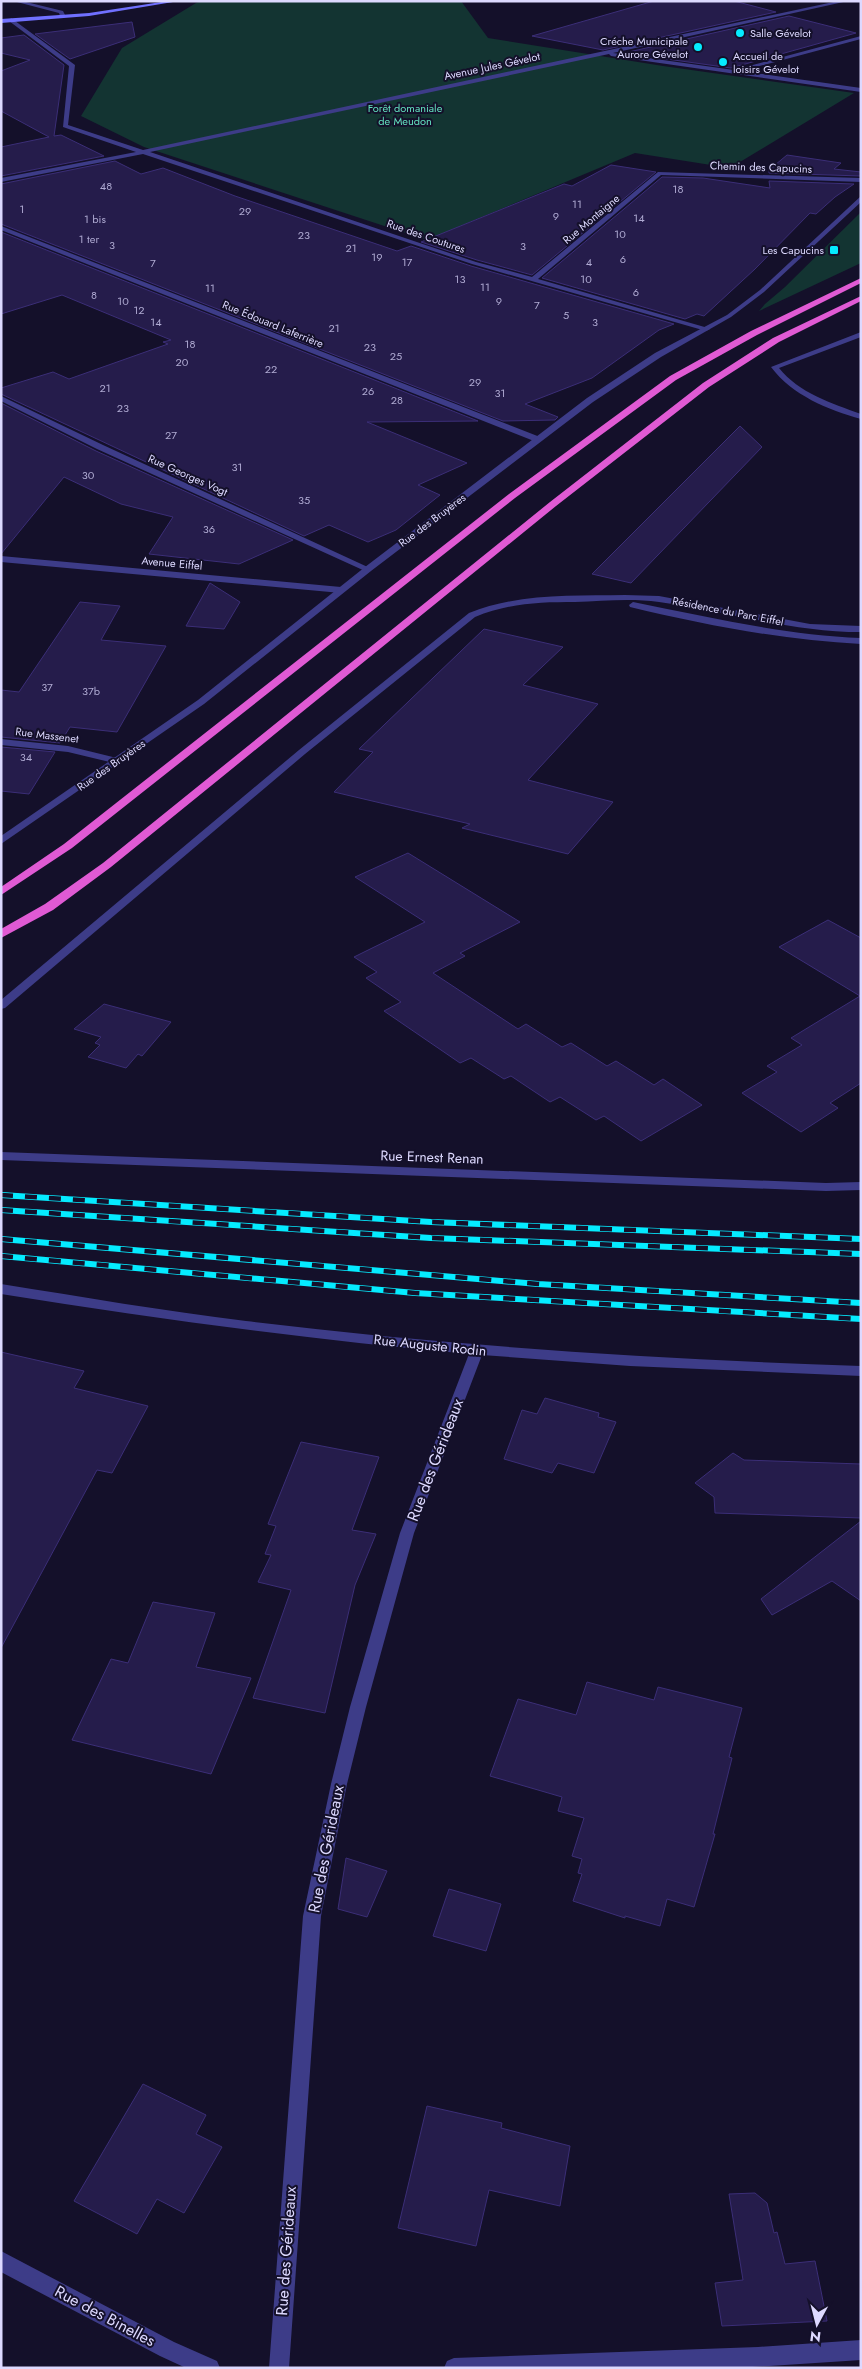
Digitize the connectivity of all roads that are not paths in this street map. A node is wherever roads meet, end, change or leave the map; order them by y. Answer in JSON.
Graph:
{"nodes":[{"id":1,"x":15,"y":1,"type":"edge"},
{"id":2,"x":158,"y":1,"type":"edge"},
{"id":3,"x":177,"y":1,"type":"edge"},
{"id":4,"x":810,"y":1,"type":"edge"},
{"id":5,"x":846,"y":1,"type":"edge"},
{"id":6,"x":828,"y":5,"type":"junction"},
{"id":7,"x":62,"y":15,"type":"junction"},
{"id":8,"x":1,"y":19,"type":"edge"},
{"id":9,"x":11,"y":20,"type":"junction"},
{"id":10,"x":861,"y":37,"type":"edge"},
{"id":11,"x":605,"y":53,"type":"junction"},
{"id":12,"x":734,"y":72,"type":"junction"},
{"id":13,"x":861,"y":90,"type":"edge"},
{"id":14,"x":144,"y":152,"type":"junction"},
{"id":15,"x":660,"y":173,"type":"joint"},
{"id":16,"x":1,"y":180,"type":"edge"},
{"id":17,"x":861,"y":180,"type":"edge"},
{"id":18,"x":861,"y":198,"type":"edge"},
{"id":19,"x":1,"y":228,"type":"edge"},
{"id":20,"x":534,"y":279,"type":"junction"},
{"id":21,"x":861,"y":280,"type":"edge"},
{"id":22,"x":861,"y":298,"type":"edge"},
{"id":23,"x":706,"y":329,"type":"junction"},
{"id":24,"x":861,"y":334,"type":"edge"},
{"id":25,"x":1,"y":398,"type":"edge"},
{"id":26,"x":861,"y":417,"type":"edge"},
{"id":27,"x":537,"y":439,"type":"junction"},
{"id":28,"x":1,"y":559,"type":"edge"},
{"id":29,"x":368,"y":569,"type":"junction"},
{"id":30,"x":342,"y":590,"type":"junction"},
{"id":31,"x":591,"y":599,"type":"junction"},
{"id":32,"x":861,"y":629,"type":"edge"},
{"id":33,"x":861,"y":641,"type":"edge"},
{"id":34,"x":1,"y":742,"type":"edge"},
{"id":35,"x":118,"y":761,"type":"junction"},
{"id":36,"x":1,"y":841,"type":"edge"},
{"id":37,"x":1,"y":892,"type":"edge"},
{"id":38,"x":1,"y":934,"type":"edge"},
{"id":39,"x":1,"y":1006,"type":"edge"},
{"id":40,"x":1,"y":1156,"type":"edge"},
{"id":41,"x":861,"y":1186,"type":"edge"},
{"id":42,"x":1,"y":1289,"type":"edge"},
{"id":43,"x":477,"y":1351,"type":"junction"},
{"id":44,"x":861,"y":1371,"type":"edge"},
{"id":45,"x":1,"y":2261,"type":"edge"},
{"id":46,"x":861,"y":2350,"type":"edge"},
{"id":47,"x":210,"y":2368,"type":"edge"},
{"id":48,"x":279,"y":2368,"type":"edge"},
{"id":49,"x":454,"y":2368,"type":"edge"}],
"edges":[{"from":1,"to":7,"type":"street"},
{"from":2,"to":7,"type":"main road"},
{"from":3,"to":9,"type":"main road"},
{"from":4,"to":6,"type":"street"},
{"from":5,"to":6,"type":"street","name":"Avenue Jules Gévelot"},
{"from":6,"to":11,"type":"street","name":"Avenue Jules Gévelot"},
{"from":7,"to":8,"type":"main road"},
{"from":8,"to":9,"type":"main road"},
{"from":9,"to":14,"type":"street"},
{"from":10,"to":12,"type":"street"},
{"from":11,"to":12,"type":"street"},
{"from":11,"to":14,"type":"street","name":"Avenue Jules Gévelot"},
{"from":12,"to":13,"type":"street"},
{"from":14,"to":16,"type":"street","name":"Avenue Jules Gévelot"},
{"from":14,"to":20,"type":"street","name":"Rue des Coutures"},
{"from":15,"to":17,"type":"street","name":"Chemin des Capucins"},
{"from":15,"to":20,"type":"street","name":"Rue Montaigne"},
{"from":18,"to":23,"type":"street","name":"Rue des Bruyères"},
{"from":19,"to":27,"type":"street","name":"Rue Édouard Laferrière"},
{"from":20,"to":23,"type":"street","name":"Rue des Coutures"},
{"from":21,"to":37,"type":"highway"},
{"from":22,"to":38,"type":"highway"},
{"from":23,"to":27,"type":"street","name":"Rue des Bruyères"},
{"from":24,"to":26,"type":"street"},
{"from":25,"to":29,"type":"street","name":"Rue Georges Vogt"},
{"from":27,"to":29,"type":"street","name":"Rue des Bruyères"},
{"from":28,"to":30,"type":"street","name":"Avenue Eiffel"},
{"from":29,"to":30,"type":"street","name":"Rue des Bruyères"},
{"from":30,"to":35,"type":"street","name":"Rue des Bruyères"},
{"from":31,"to":32,"type":"street","name":"Résidence du Parc Eiffel"},
{"from":31,"to":33,"type":"street","name":"Résidence du Parc Eiffel"},
{"from":31,"to":39,"type":"street","name":"Résidence du Parc Eiffel"},
{"from":34,"to":35,"type":"street","name":"Rue Massenet"},
{"from":35,"to":36,"type":"street","name":"Rue des Bruyères"},
{"from":40,"to":41,"type":"street","name":"Rue Ernest Renan"},
{"from":42,"to":43,"type":"street","name":"Rue Auguste Rodin"},
{"from":43,"to":44,"type":"street","name":"Rue Auguste Rodin"},
{"from":43,"to":48,"type":"street","name":"Rue des Gérideaux"},
{"from":45,"to":47,"type":"street","name":"Rue des Binelles"},
{"from":46,"to":49,"type":"street"}]}
